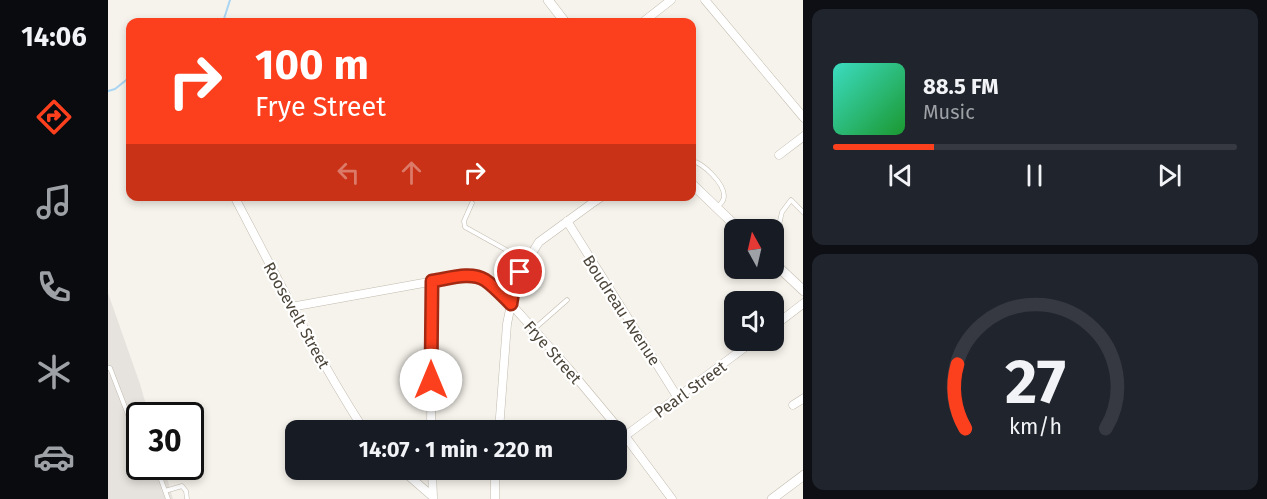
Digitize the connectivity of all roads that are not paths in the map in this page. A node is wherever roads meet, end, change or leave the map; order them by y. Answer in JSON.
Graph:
{"nodes":[{"id":1,"x":548,"y":0,"type":"edge"},
{"id":2,"x":671,"y":0,"type":"edge"},
{"id":3,"x":705,"y":0,"type":"edge"},
{"id":4,"x":562,"y":18,"type":"edge"},
{"id":5,"x":648,"y":18,"type":"edge"},
{"id":6,"x":803,"y":117,"type":"edge"},
{"id":7,"x":803,"y":137,"type":"edge"},
{"id":8,"x":779,"y":155,"type":"dead end"},
{"id":9,"x":696,"y":162,"type":"edge"},
{"id":10,"x":696,"y":188,"type":"edge"},
{"id":11,"x":237,"y":201,"type":"edge"},
{"id":12,"x":596,"y":201,"type":"edge"},
{"id":13,"x":472,"y":203,"type":"dead end"},
{"id":14,"x":716,"y":208,"type":"junction"},
{"id":15,"x":803,"y":212,"type":"edge"},
{"id":16,"x":728,"y":219,"type":"edge"},
{"id":17,"x":780,"y":219,"type":"edge"},
{"id":18,"x":567,"y":221,"type":"junction"},
{"id":19,"x":526,"y":261,"type":"junction"},
{"id":20,"x":784,"y":272,"type":"edge"},
{"id":21,"x":432,"y":281,"type":"junction"},
{"id":22,"x":803,"y":290,"type":"edge"},
{"id":23,"x":567,"y":300,"type":"dead end"},
{"id":24,"x":511,"y":304,"type":"junction"},
{"id":25,"x":803,"y":304,"type":"edge"},
{"id":26,"x":291,"y":308,"type":"junction"},
{"id":27,"x":784,"y":318,"type":"edge"},
{"id":28,"x":534,"y":329,"type":"junction"},
{"id":29,"x":740,"y":351,"type":"edge"},
{"id":30,"x":108,"y":368,"type":"edge"},
{"id":31,"x":678,"y":398,"type":"junction"},
{"id":32,"x":803,"y":399,"type":"edge"},
{"id":33,"x":794,"y":405,"type":"dead end"},
{"id":34,"x":126,"y":408,"type":"edge"},
{"id":35,"x":358,"y":420,"type":"edge"},
{"id":36,"x":431,"y":420,"type":"edge"},
{"id":37,"x":500,"y":420,"type":"edge"},
{"id":38,"x":611,"y":420,"type":"edge"},
{"id":39,"x":627,"y":435,"type":"edge"},
{"id":40,"x":627,"y":439,"type":"edge"},
{"id":41,"x":803,"y":476,"type":"edge"},
{"id":42,"x":161,"y":480,"type":"edge"},
{"id":43,"x":413,"y":480,"type":"edge"},
{"id":44,"x":432,"y":480,"type":"edge"},
{"id":45,"x":495,"y":480,"type":"edge"},
{"id":46,"x":165,"y":491,"type":"junction"},
{"id":47,"x":433,"y":498,"type":"edge"},
{"id":48,"x":168,"y":499,"type":"edge"},
{"id":49,"x":187,"y":499,"type":"edge"},
{"id":50,"x":495,"y":499,"type":"edge"},
{"id":51,"x":672,"y":499,"type":"edge"},
{"id":52,"x":772,"y":499,"type":"edge"}],
"edges":[{"from":1,"to":4,"type":"street"},
{"from":2,"to":5,"type":"street"},
{"from":3,"to":6,"type":"street"},
{"from":7,"to":8,"type":"street"},
{"from":9,"to":14,"type":"lane"},
{"from":10,"to":14,"type":"street"},
{"from":11,"to":26,"type":"street","name":"Roosevelt Street"},
{"from":12,"to":18,"type":"street"},
{"from":13,"to":19,"type":"lane"},
{"from":14,"to":16,"type":"street"},
{"from":15,"to":17,"type":"lane"},
{"from":18,"to":19,"type":"street"},
{"from":18,"to":31,"type":"street","name":"Boudreau Avenue"},
{"from":19,"to":24,"type":"street"},
{"from":20,"to":22,"type":"street"},
{"from":21,"to":24,"type":"street","name":"Frye Street"},
{"from":21,"to":26,"type":"street","name":"Frye Street"},
{"from":21,"to":36,"type":"street"},
{"from":23,"to":28,"type":"lane"},
{"from":24,"to":28,"type":"street","name":"Frye Street"},
{"from":24,"to":37,"type":"street"},
{"from":25,"to":27,"type":"street"},
{"from":26,"to":35,"type":"street","name":"Roosevelt Street"},
{"from":28,"to":38,"type":"street","name":"Frye Street"},
{"from":29,"to":31,"type":"street","name":"Pearl Street"},
{"from":30,"to":34,"type":"lane"},
{"from":31,"to":39,"type":"street","name":"Pearl Street"},
{"from":32,"to":33,"type":"street"},
{"from":40,"to":51,"type":"street","name":"Frye Street"},
{"from":41,"to":52,"type":"street"},
{"from":42,"to":46,"type":"lane"},
{"from":43,"to":47,"type":"street"},
{"from":44,"to":47,"type":"street"},
{"from":45,"to":50,"type":"street"},
{"from":46,"to":48,"type":"lane"},
{"from":46,"to":49,"type":"lane"}]}
